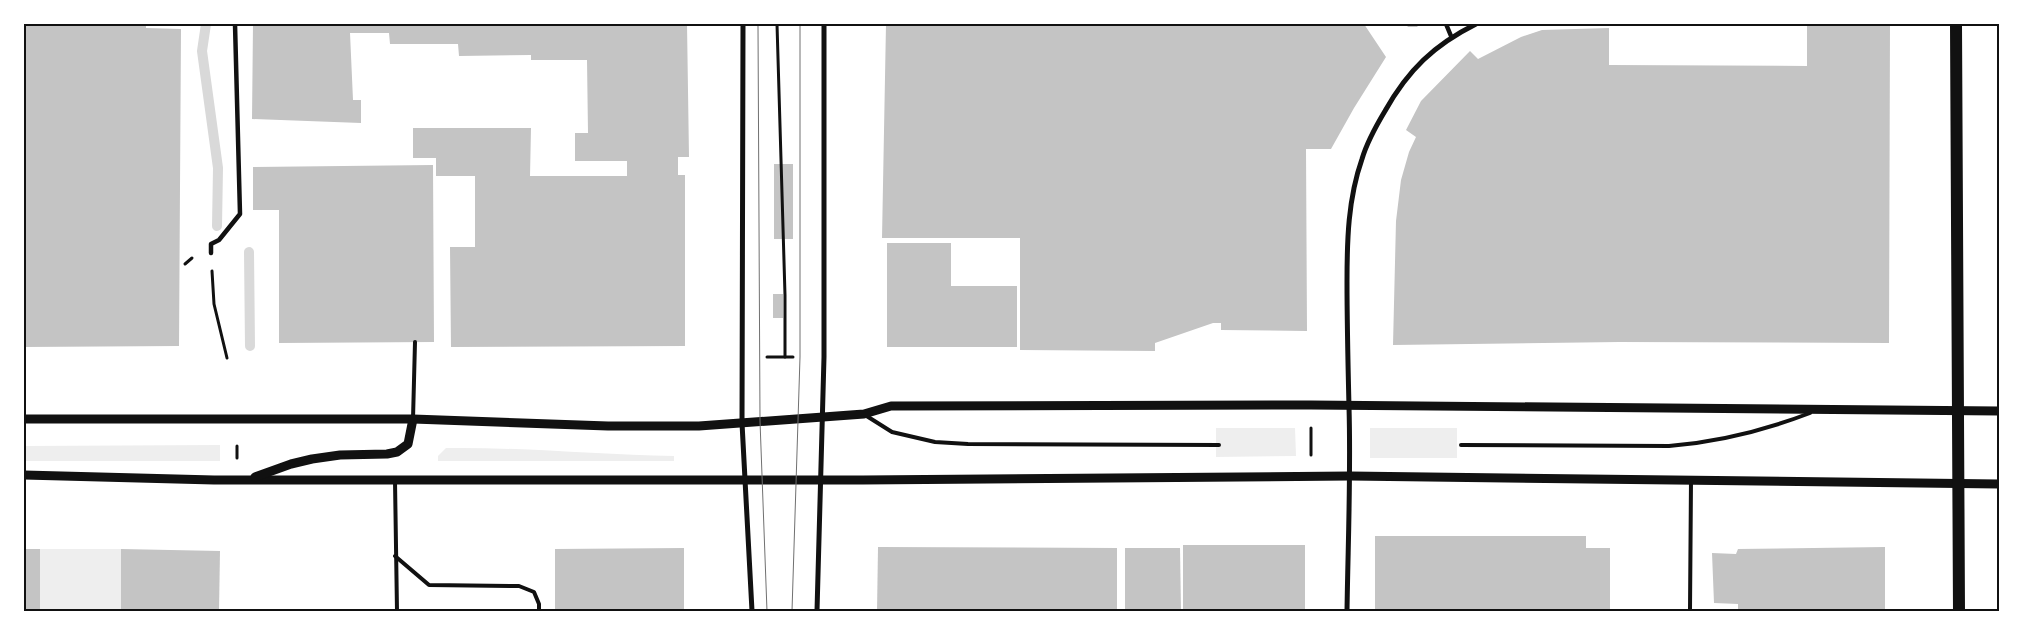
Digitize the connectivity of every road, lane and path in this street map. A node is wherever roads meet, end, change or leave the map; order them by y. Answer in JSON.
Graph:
{"nodes":[{"id":1,"x":235,"y":24,"type":"edge"},
{"id":2,"x":743,"y":24,"type":"edge"},
{"id":3,"x":777,"y":24,"type":"edge"},
{"id":4,"x":824,"y":24,"type":"edge"},
{"id":5,"x":1408,"y":24,"type":"edge"},
{"id":6,"x":1417,"y":24,"type":"edge"},
{"id":7,"x":1446,"y":24,"type":"edge"},
{"id":8,"x":1476,"y":24,"type":"edge"},
{"id":9,"x":1956,"y":24,"type":"edge"},
{"id":10,"x":1452,"y":36,"type":"junction"},
{"id":11,"x":211,"y":253,"type":"joint"},
{"id":12,"x":415,"y":342,"type":"dead end"},
{"id":13,"x":767,"y":357,"type":"dead end"},
{"id":14,"x":785,"y":357,"type":"junction"},
{"id":15,"x":793,"y":357,"type":"dead end"},
{"id":16,"x":227,"y":358,"type":"dead end"},
{"id":17,"x":1349,"y":405,"type":"junction"},
{"id":18,"x":1816,"y":410,"type":"junction"},
{"id":19,"x":1958,"y":411,"type":"junction"},
{"id":20,"x":1999,"y":411,"type":"edge"},
{"id":21,"x":864,"y":414,"type":"junction"},
{"id":22,"x":822,"y":416,"type":"junction"},
{"id":23,"x":24,"y":419,"type":"edge"},
{"id":24,"x":414,"y":419,"type":"junction"},
{"id":25,"x":742,"y":423,"type":"junction"},
{"id":26,"x":1311,"y":428,"type":"dead end"},
{"id":27,"x":1219,"y":445,"type":"dead end"},
{"id":28,"x":1461,"y":445,"type":"dead end"},
{"id":29,"x":237,"y":446,"type":"dead end"},
{"id":30,"x":1311,"y":456,"type":"dead end"},
{"id":31,"x":237,"y":461,"type":"dead end"},
{"id":32,"x":24,"y":475,"type":"edge"},
{"id":33,"x":1350,"y":476,"type":"junction"},
{"id":34,"x":395,"y":479,"type":"junction"},
{"id":35,"x":248,"y":480,"type":"junction"},
{"id":36,"x":744,"y":480,"type":"junction"},
{"id":37,"x":820,"y":480,"type":"junction"},
{"id":38,"x":1691,"y":480,"type":"junction"},
{"id":39,"x":1959,"y":484,"type":"junction"},
{"id":40,"x":1999,"y":484,"type":"edge"},
{"id":41,"x":395,"y":556,"type":"junction"},
{"id":42,"x":397,"y":611,"type":"edge"},
{"id":43,"x":539,"y":611,"type":"edge"},
{"id":44,"x":752,"y":611,"type":"edge"},
{"id":45,"x":816,"y":611,"type":"edge"},
{"id":46,"x":1347,"y":611,"type":"edge"},
{"id":47,"x":1690,"y":611,"type":"edge"},
{"id":48,"x":1959,"y":611,"type":"edge"}],
"edges":[{"from":1,"to":11,"type":"street"},
{"from":2,"to":25,"type":"street"},
{"from":3,"to":14,"type":"path"},
{"from":4,"to":22,"type":"street"},
{"from":5,"to":6,"type":"street"},
{"from":7,"to":10,"type":"street"},
{"from":8,"to":10,"type":"street"},
{"from":9,"to":19,"type":"main road"},
{"from":10,"to":17,"type":"street"},
{"from":11,"to":16,"type":"path"},
{"from":12,"to":24,"type":"lane"},
{"from":13,"to":14,"type":"path"},
{"from":14,"to":15,"type":"path"},
{"from":17,"to":18,"type":"street"},
{"from":17,"to":21,"type":"street"},
{"from":17,"to":33,"type":"street"},
{"from":18,"to":19,"type":"street"},
{"from":18,"to":28,"type":"lane"},
{"from":19,"to":20,"type":"street"},
{"from":19,"to":39,"type":"main road"},
{"from":21,"to":22,"type":"street"},
{"from":21,"to":27,"type":"lane"},
{"from":22,"to":25,"type":"street"},
{"from":22,"to":37,"type":"street"},
{"from":23,"to":24,"type":"street"},
{"from":24,"to":25,"type":"street"},
{"from":24,"to":35,"type":"street"},
{"from":25,"to":36,"type":"street"},
{"from":26,"to":30,"type":"path"},
{"from":29,"to":31,"type":"path"},
{"from":32,"to":35,"type":"street"},
{"from":33,"to":37,"type":"street"},
{"from":33,"to":38,"type":"street"},
{"from":33,"to":46,"type":"street"},
{"from":34,"to":35,"type":"street"},
{"from":34,"to":36,"type":"street"},
{"from":34,"to":41,"type":"lane"},
{"from":36,"to":37,"type":"street"},
{"from":36,"to":44,"type":"street"},
{"from":37,"to":45,"type":"street"},
{"from":38,"to":39,"type":"street"},
{"from":38,"to":47,"type":"lane"},
{"from":39,"to":40,"type":"street"},
{"from":39,"to":48,"type":"main road"},
{"from":41,"to":42,"type":"lane"},
{"from":41,"to":43,"type":"lane"}]}
